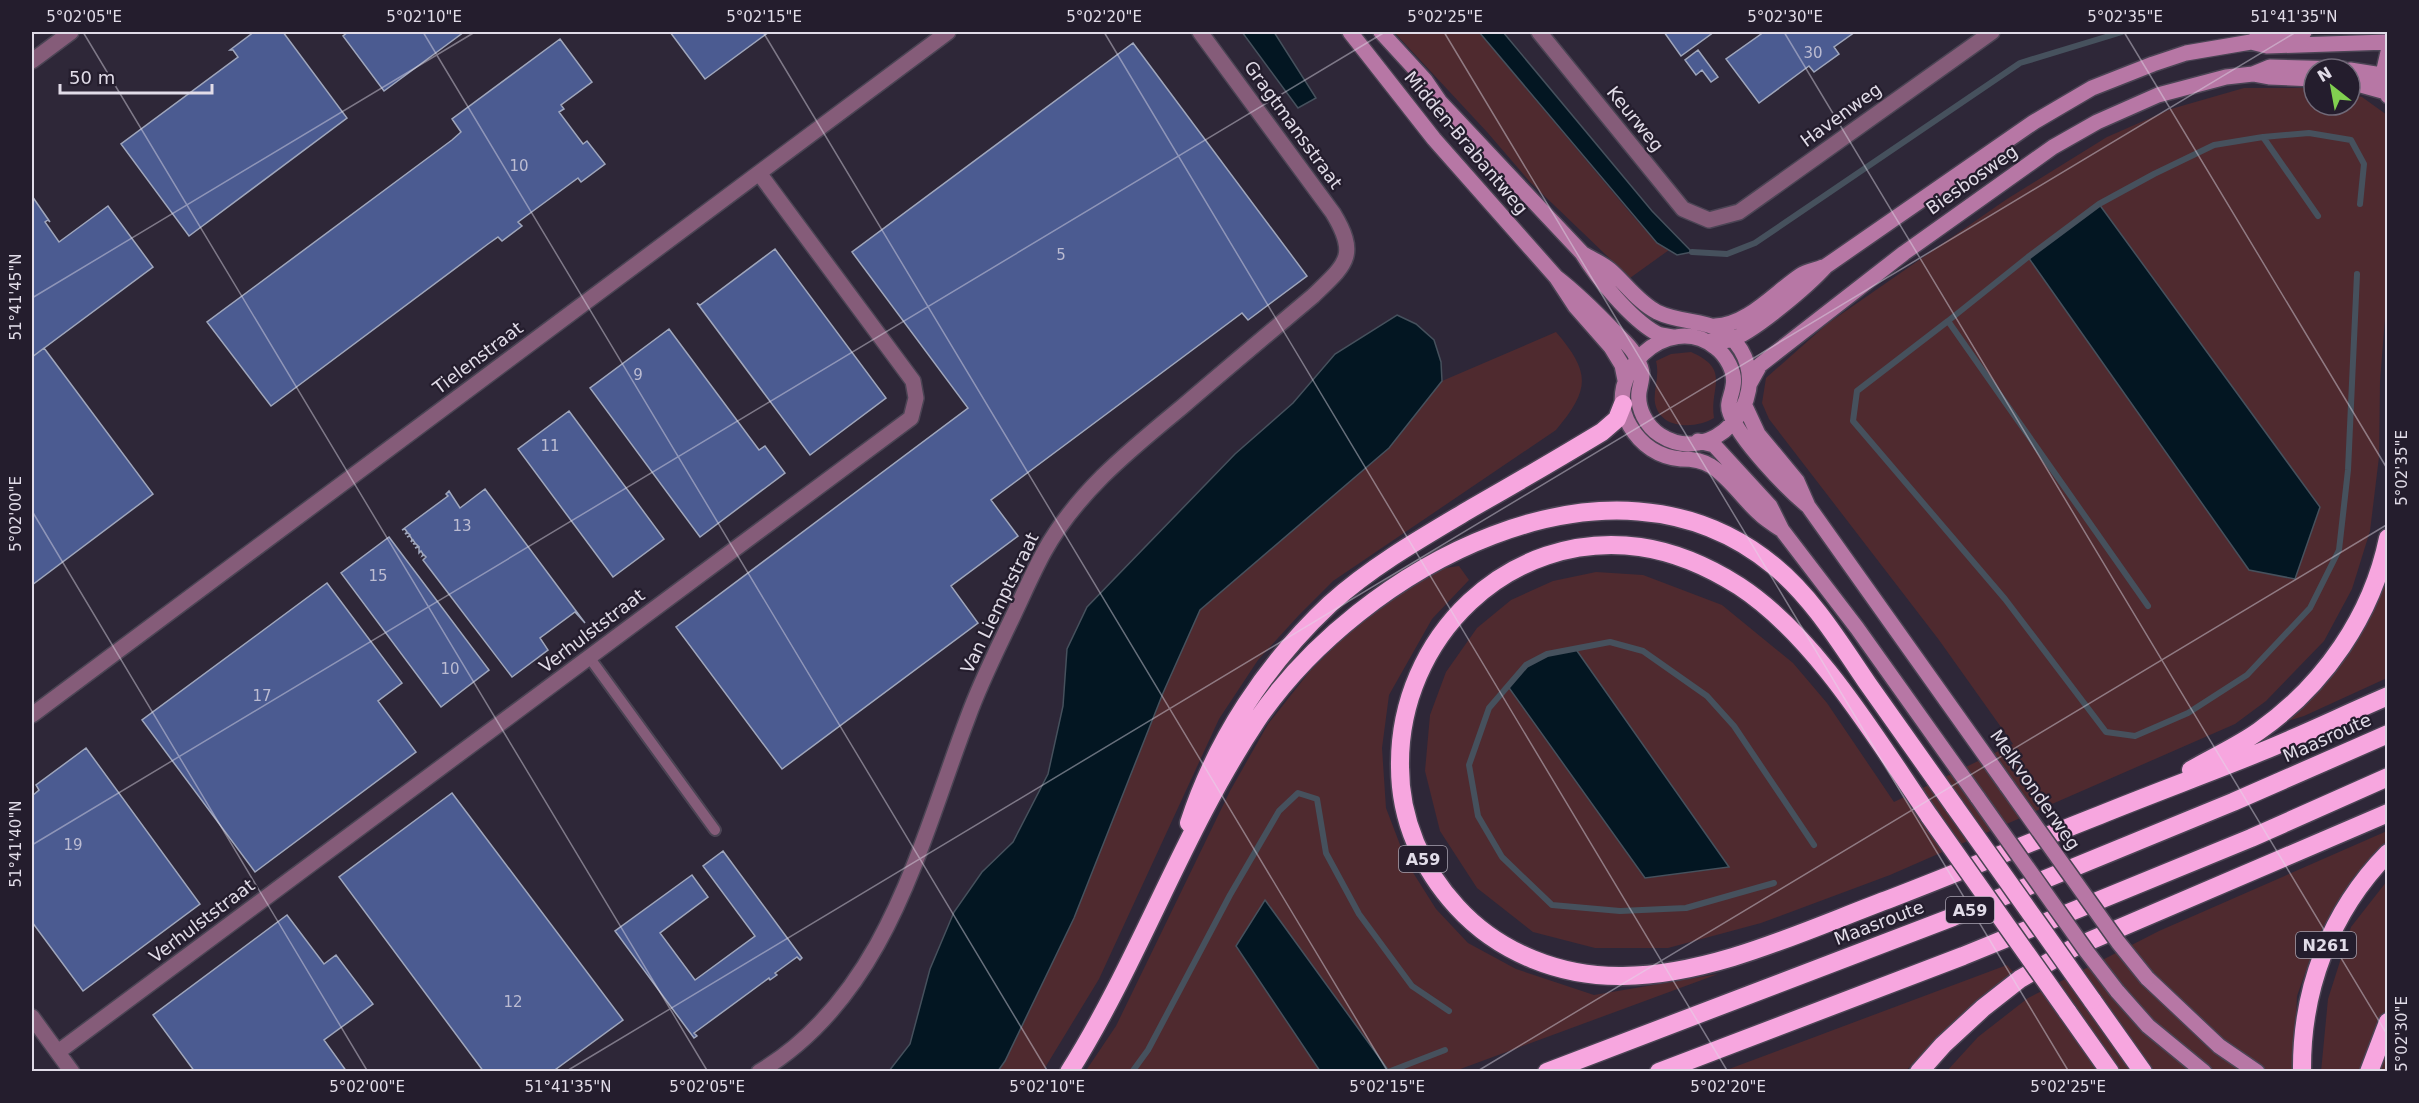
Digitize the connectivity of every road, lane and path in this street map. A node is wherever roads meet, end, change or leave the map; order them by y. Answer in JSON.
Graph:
{"nodes":[{"id":1,"x":71,"y":32,"type":"edge"},
{"id":2,"x":948,"y":32,"type":"edge"},
{"id":3,"x":1200,"y":32,"type":"edge"},
{"id":4,"x":1350,"y":32,"type":"edge"},
{"id":5,"x":1381,"y":32,"type":"edge"},
{"id":6,"x":1539,"y":32,"type":"edge"},
{"id":7,"x":1992,"y":32,"type":"edge"},
{"id":8,"x":2304,"y":32,"type":"edge"},
{"id":9,"x":2252,"y":42,"type":"junction"},
{"id":10,"x":2388,"y":42,"type":"edge"},
{"id":11,"x":2388,"y":52,"type":"edge"},
{"id":12,"x":32,"y":61,"type":"edge"},
{"id":13,"x":2302,"y":68,"type":"edge"},
{"id":14,"x":2362,"y":72,"type":"edge"},
{"id":15,"x":2253,"y":74,"type":"junction"},
{"id":16,"x":2385,"y":75,"type":"edge"},
{"id":17,"x":2302,"y":78,"type":"edge"},
{"id":18,"x":2362,"y":86,"type":"edge"},
{"id":19,"x":2387,"y":94,"type":"edge"},
{"id":20,"x":759,"y":173,"type":"junction"},
{"id":21,"x":1333,"y":213,"type":"joint"},
{"id":22,"x":1709,"y":220,"type":"joint"},
{"id":23,"x":1582,"y":253,"type":"junction"},
{"id":24,"x":1826,"y":266,"type":"junction"},
{"id":25,"x":1556,"y":277,"type":"junction"},
{"id":26,"x":1715,"y":326,"type":"junction"},
{"id":27,"x":1675,"y":337,"type":"junction"},
{"id":28,"x":1733,"y":339,"type":"junction"},
{"id":29,"x":1707,"y":341,"type":"junction"},
{"id":30,"x":1637,"y":359,"type":"junction"},
{"id":31,"x":1625,"y":380,"type":"junction"},
{"id":32,"x":1750,"y":383,"type":"junction"},
{"id":33,"x":1623,"y":404,"type":"junction"},
{"id":34,"x":1745,"y":406,"type":"junction"},
{"id":35,"x":1734,"y":422,"type":"junction"},
{"id":36,"x":1698,"y":441,"type":"junction"},
{"id":37,"x":1808,"y":506,"type":"junction"},
{"id":38,"x":1782,"y":530,"type":"junction"},
{"id":39,"x":2388,"y":537,"type":"edge"},
{"id":40,"x":589,"y":657,"type":"junction"},
{"id":41,"x":2388,"y":696,"type":"edge"},
{"id":42,"x":32,"y":715,"type":"edge"},
{"id":43,"x":2388,"y":734,"type":"edge"},
{"id":44,"x":2388,"y":777,"type":"edge"},
{"id":45,"x":2103,"y":813,"type":"junction"},
{"id":46,"x":2388,"y":813,"type":"edge"},
{"id":47,"x":715,"y":830,"type":"dead end"},
{"id":48,"x":2388,"y":853,"type":"edge"},
{"id":49,"x":1174,"y":869,"type":"junction"},
{"id":50,"x":32,"y":1017,"type":"edge"},
{"id":51,"x":2388,"y":1022,"type":"edge"},
{"id":52,"x":58,"y":1052,"type":"junction"},
{"id":53,"x":72,"y":1071,"type":"edge"},
{"id":54,"x":759,"y":1071,"type":"edge"},
{"id":55,"x":1069,"y":1071,"type":"edge"},
{"id":56,"x":1547,"y":1071,"type":"edge"},
{"id":57,"x":1659,"y":1071,"type":"edge"},
{"id":58,"x":1919,"y":1071,"type":"edge"},
{"id":59,"x":2110,"y":1071,"type":"edge"},
{"id":60,"x":2143,"y":1071,"type":"edge"},
{"id":61,"x":2204,"y":1071,"type":"edge"},
{"id":62,"x":2257,"y":1071,"type":"edge"},
{"id":63,"x":2302,"y":1071,"type":"edge"},
{"id":64,"x":2369,"y":1071,"type":"edge"}],
"edges":[{"from":1,"to":12,"type":"street"},
{"from":2,"to":20,"type":"street","name":"Tielenstraat"},
{"from":3,"to":21,"type":"street","name":"Gragtmansstraat"},
{"from":4,"to":25,"type":"main road","name":"Midden-Brabantweg"},
{"from":5,"to":23,"type":"main road","name":"Midden-Brabantweg"},
{"from":6,"to":22,"type":"street","name":"Keurweg"},
{"from":7,"to":22,"type":"street","name":"Havenweg"},
{"from":8,"to":9,"type":"main road","name":"Biesbosweg"},
{"from":9,"to":10,"type":"main road","name":"Biesbosweg"},
{"from":9,"to":24,"type":"main road","name":"Biesbosweg"},
{"from":11,"to":16,"type":"main road"},
{"from":13,"to":15,"type":"main road","name":"Biesbosweg"},
{"from":14,"to":16,"type":"main road"},
{"from":15,"to":17,"type":"main road","name":"Biesbosweg"},
{"from":15,"to":32,"type":"main road","name":"Biesbosweg"},
{"from":16,"to":19,"type":"main road"},
{"from":18,"to":19,"type":"main road"},
{"from":20,"to":40,"type":"street","name":"Verhulststraat"},
{"from":20,"to":42,"type":"street","name":"Tielenstraat"},
{"from":21,"to":54,"type":"street","name":"Van Liemptstraat"},
{"from":23,"to":26,"type":"main road","name":"Midden-Brabantweg"},
{"from":23,"to":27,"type":"main road","name":"Midden-Brabantweg"},
{"from":24,"to":26,"type":"main road","name":"Biesbosweg"},
{"from":24,"to":28,"type":"main road","name":"Biesbosweg"},
{"from":25,"to":30,"type":"main road","name":"Midden-Brabantweg"},
{"from":25,"to":31,"type":"main road","name":"Midden-Brabantweg"},
{"from":26,"to":28,"type":"main road"},
{"from":27,"to":29,"type":"main road"},
{"from":27,"to":30,"type":"main road"},
{"from":28,"to":29,"type":"main road"},
{"from":28,"to":32,"type":"main road"},
{"from":29,"to":35,"type":"main road"},
{"from":30,"to":31,"type":"main road"},
{"from":30,"to":36,"type":"main road"},
{"from":31,"to":33,"type":"main road"},
{"from":32,"to":34,"type":"main road"},
{"from":33,"to":38,"type":"main road"},
{"from":33,"to":49,"type":"highway"},
{"from":34,"to":35,"type":"main road"},
{"from":34,"to":37,"type":"main road","name":"Melkvonderweg"},
{"from":35,"to":36,"type":"main road"},
{"from":35,"to":37,"type":"main road","name":"Melkvonderweg"},
{"from":36,"to":38,"type":"main road"},
{"from":37,"to":62,"type":"main road","name":"Melkvonderweg","bridge":true},
{"from":38,"to":61,"type":"main road","bridge":true},
{"from":39,"to":45,"type":"highway","number":"A59"},
{"from":40,"to":47,"type":"lane"},
{"from":40,"to":52,"type":"street","name":"Verhulststraat"},
{"from":41,"to":45,"type":"highway","number":"A59"},
{"from":43,"to":56,"type":"highway","name":"Maasroute","number":"A59"},
{"from":44,"to":57,"type":"highway","number":"A59"},
{"from":45,"to":59,"type":"highway","number":"A59","bridge":true},
{"from":46,"to":58,"type":"highway"},
{"from":48,"to":63,"type":"highway","number":"N261"},
{"from":49,"to":55,"type":"highway"},
{"from":49,"to":60,"type":"highway","bridge":true},
{"from":50,"to":52,"type":"street"},
{"from":51,"to":64,"type":"highway"},
{"from":52,"to":53,"type":"street"}]}
